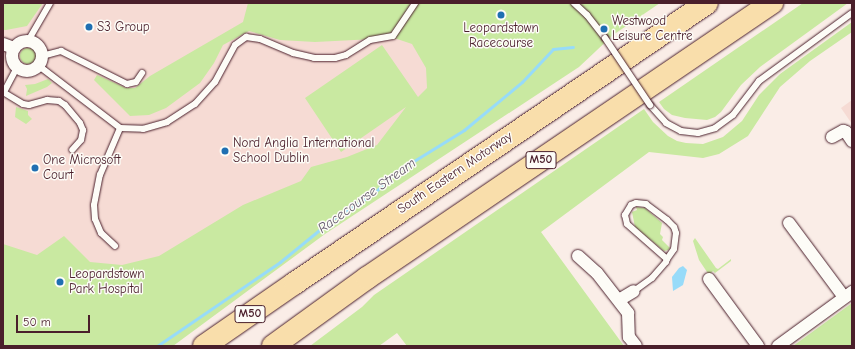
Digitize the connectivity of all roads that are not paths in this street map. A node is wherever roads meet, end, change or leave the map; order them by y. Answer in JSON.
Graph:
{"nodes":[{"id":1,"x":50,"y":3,"type":"edge"},
{"id":2,"x":415,"y":3,"type":"edge"},
{"id":3,"x":574,"y":3,"type":"edge"},
{"id":4,"x":708,"y":3,"type":"edge"},
{"id":5,"x":772,"y":3,"type":"edge"},
{"id":6,"x":852,"y":13,"type":"edge"},
{"id":7,"x":28,"y":41,"type":"junction"},
{"id":8,"x":9,"y":46,"type":"edge"},
{"id":9,"x":41,"y":61,"type":"junction"},
{"id":10,"x":17,"y":68,"type":"junction"},
{"id":11,"x":142,"y":73,"type":"dead end"},
{"id":12,"x":3,"y":92,"type":"edge"},
{"id":13,"x":120,"y":128,"type":"junction"},
{"id":14,"x":832,"y":137,"type":"dead end"},
{"id":15,"x":852,"y":141,"type":"edge"},
{"id":16,"x":72,"y":150,"type":"dead end"},
{"id":17,"x":789,"y":223,"type":"dead end"},
{"id":18,"x":115,"y":246,"type":"dead end"},
{"id":19,"x":578,"y":256,"type":"dead end"},
{"id":20,"x":668,"y":259,"type":"junction"},
{"id":21,"x":709,"y":279,"type":"dead end"},
{"id":22,"x":634,"y":291,"type":"joint"},
{"id":23,"x":848,"y":295,"type":"edge"},
{"id":24,"x":619,"y":300,"type":"junction"},
{"id":25,"x":204,"y":346,"type":"edge"},
{"id":26,"x":273,"y":346,"type":"edge"},
{"id":27,"x":636,"y":346,"type":"edge"},
{"id":28,"x":758,"y":346,"type":"edge"},
{"id":29,"x":778,"y":346,"type":"edge"}],
"edges":[{"from":1,"to":7,"type":"lane"},
{"from":2,"to":13,"type":"lane"},
{"from":3,"to":6,"type":"lane","bridge":true},
{"from":4,"to":25,"type":"highway","name":"South Eastern Motorway","number":"M50"},
{"from":5,"to":26,"type":"highway","number":"M50"},
{"from":7,"to":8,"type":"street"},
{"from":7,"to":9,"type":"street"},
{"from":8,"to":10,"type":"street"},
{"from":9,"to":10,"type":"street"},
{"from":9,"to":11,"type":"lane"},
{"from":9,"to":13,"type":"lane"},
{"from":10,"to":12,"type":"lane"},
{"from":12,"to":16,"type":"lane"},
{"from":13,"to":18,"type":"lane"},
{"from":14,"to":15,"type":"street"},
{"from":17,"to":23,"type":"street"},
{"from":19,"to":24,"type":"street"},
{"from":20,"to":20,"type":"lane"},
{"from":20,"to":22,"type":"lane"},
{"from":21,"to":28,"type":"street"},
{"from":22,"to":24,"type":"street"},
{"from":23,"to":29,"type":"street"},
{"from":24,"to":27,"type":"street"}]}
